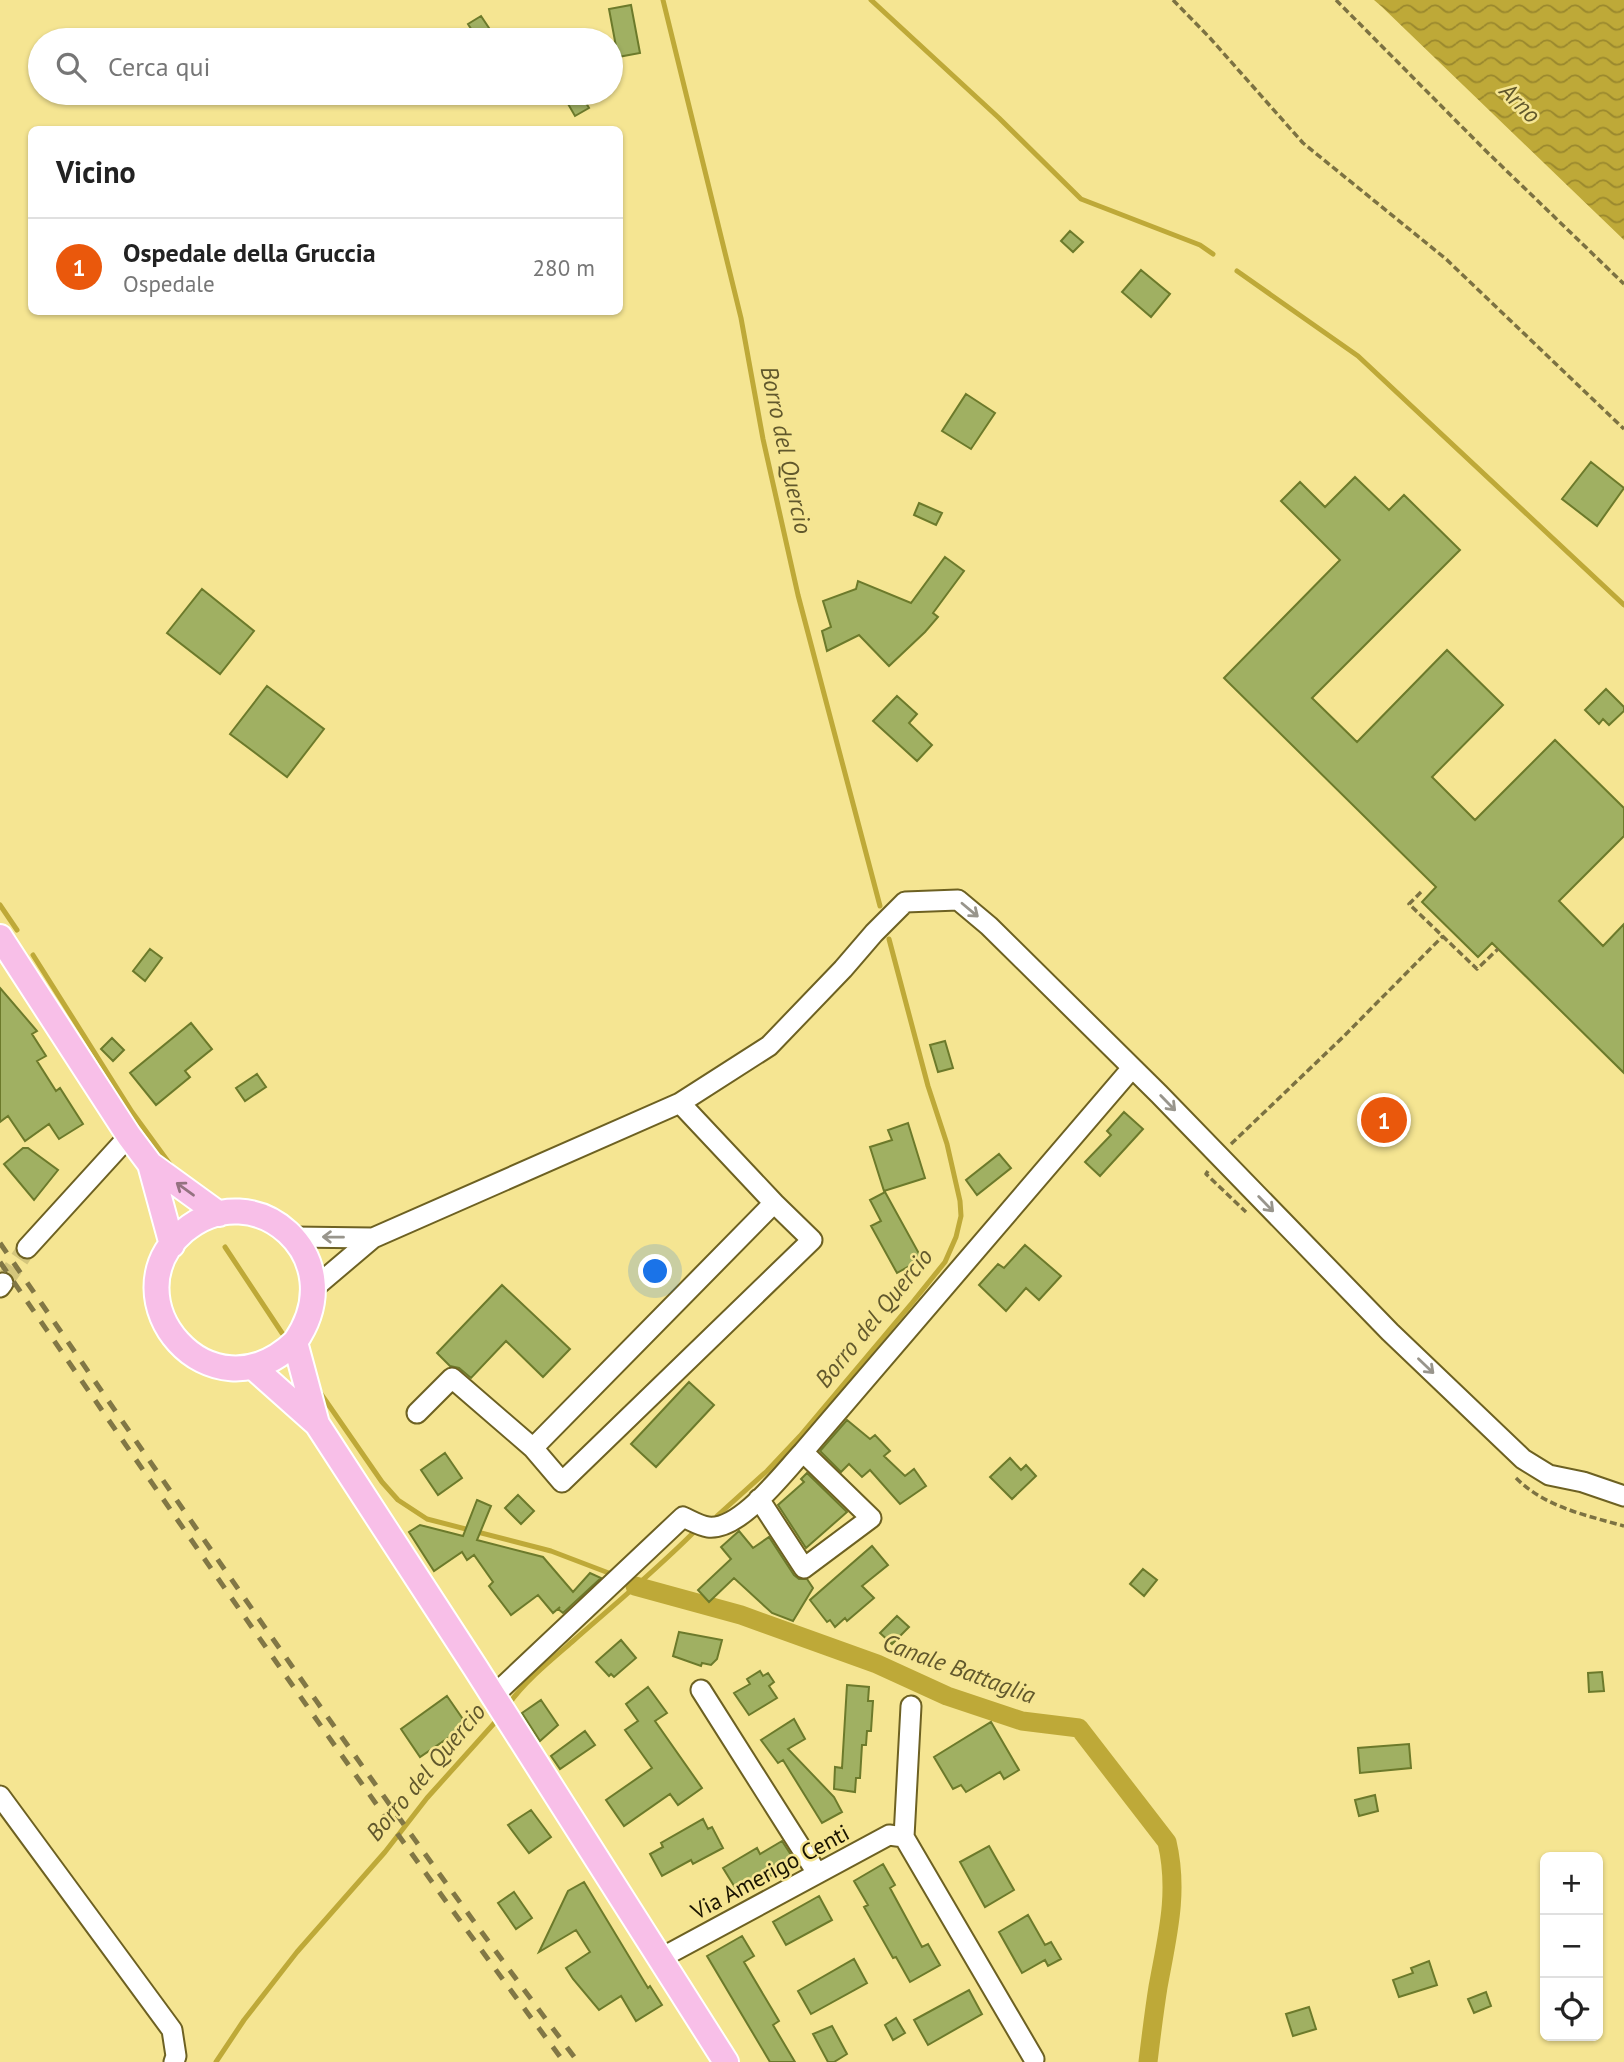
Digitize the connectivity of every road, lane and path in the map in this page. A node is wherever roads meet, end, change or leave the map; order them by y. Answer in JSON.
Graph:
{"nodes":[{"id":1,"x":1173,"y":0,"type":"edge"},
{"id":2,"x":1336,"y":0,"type":"edge"},
{"id":3,"x":1624,"y":284,"type":"edge"},
{"id":4,"x":1624,"y":429,"type":"edge"},
{"id":5,"x":1421,"y":892,"type":"dead end"},
{"id":6,"x":1443,"y":936,"type":"junction"},
{"id":7,"x":0,"y":937,"type":"edge"},
{"id":8,"x":1498,"y":949,"type":"dead end"},
{"id":9,"x":1132,"y":1068,"type":"junction"},
{"id":10,"x":680,"y":1103,"type":"junction"},
{"id":11,"x":129,"y":1136,"type":"junction"},
{"id":12,"x":1219,"y":1156,"type":"junction"},
{"id":13,"x":150,"y":1164,"type":"junction"},
{"id":14,"x":774,"y":1203,"type":"junction"},
{"id":15,"x":219,"y":1214,"type":"junction"},
{"id":16,"x":293,"y":1237,"type":"junction"},
{"id":17,"x":373,"y":1238,"type":"junction"},
{"id":18,"x":172,"y":1245,"type":"junction"},
{"id":19,"x":27,"y":1248,"type":"tunnel mouth"},
{"id":20,"x":314,"y":1288,"type":"junction"},
{"id":21,"x":295,"y":1342,"type":"junction"},
{"id":22,"x":253,"y":1367,"type":"junction"},
{"id":23,"x":416,"y":1413,"type":"dead end"},
{"id":24,"x":317,"y":1424,"type":"junction"},
{"id":25,"x":533,"y":1448,"type":"junction"},
{"id":26,"x":803,"y":1451,"type":"junction"},
{"id":27,"x":1624,"y":1496,"type":"edge"},
{"id":28,"x":759,"y":1499,"type":"junction"},
{"id":29,"x":701,"y":1690,"type":"dead end"},
{"id":30,"x":493,"y":1696,"type":"junction"},
{"id":31,"x":911,"y":1706,"type":"dead end"},
{"id":32,"x":0,"y":1796,"type":"edge"},
{"id":33,"x":904,"y":1838,"type":"junction"},
{"id":34,"x":817,"y":1873,"type":"junction"},
{"id":35,"x":661,"y":1958,"type":"junction"},
{"id":36,"x":1034,"y":2059,"type":"dead end"},
{"id":37,"x":174,"y":2062,"type":"edge"},
{"id":38,"x":726,"y":2062,"type":"edge"}],
"edges":[{"from":1,"to":4,"type":"path"},
{"from":2,"to":3,"type":"path"},
{"from":5,"to":6,"type":"path"},
{"from":6,"to":8,"type":"path"},
{"from":6,"to":12,"type":"path"},
{"from":7,"to":11,"type":"main road"},
{"from":10,"to":9,"type":"street","one_way":true},
{"from":9,"to":12,"type":"street","one_way":true},
{"from":9,"to":26,"type":"street"},
{"from":10,"to":14,"type":"street"},
{"from":10,"to":17,"type":"street"},
{"from":11,"to":13,"type":"main road"},
{"from":11,"to":19,"type":"street"},
{"from":12,"to":27,"type":"street","one_way":true},
{"from":15,"to":13,"type":"main road","one_way":true},
{"from":13,"to":18,"type":"main road"},
{"from":14,"to":25,"type":"street"},
{"from":14,"to":25,"type":"street"},
{"from":15,"to":16,"type":"main road"},
{"from":15,"to":18,"type":"main road"},
{"from":17,"to":16,"type":"street","one_way":true},
{"from":16,"to":20,"type":"main road"},
{"from":17,"to":20,"type":"street"},
{"from":18,"to":22,"type":"main road"},
{"from":20,"to":21,"type":"main road"},
{"from":21,"to":22,"type":"main road"},
{"from":21,"to":24,"type":"main road"},
{"from":22,"to":24,"type":"main road"},
{"from":23,"to":25,"type":"street"},
{"from":24,"to":30,"type":"main road"},
{"from":26,"to":28,"type":"street"},
{"from":26,"to":28,"type":"street"},
{"from":28,"to":30,"type":"street"},
{"from":29,"to":34,"type":"street"},
{"from":30,"to":35,"type":"main road"},
{"from":31,"to":33,"type":"street"},
{"from":32,"to":37,"type":"street"},
{"from":33,"to":34,"type":"street","name":"Via Amerigo Centi"},
{"from":33,"to":36,"type":"street"},
{"from":34,"to":35,"type":"street","name":"Via Amerigo Centi"},
{"from":35,"to":38,"type":"main road"}]}
